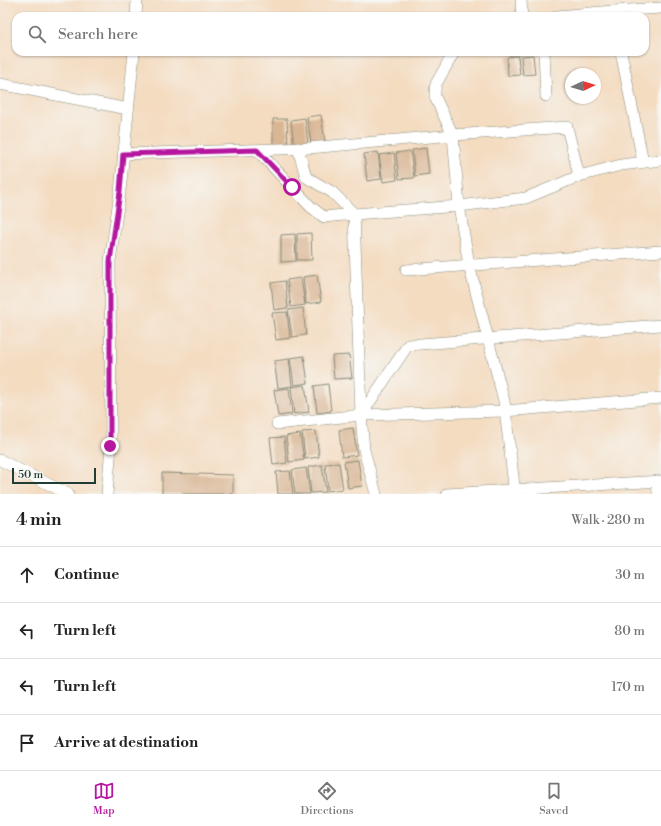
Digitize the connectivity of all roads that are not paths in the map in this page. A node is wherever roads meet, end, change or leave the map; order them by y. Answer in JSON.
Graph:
{"nodes":[{"id":1,"x":137,"y":0,"type":"edge"},
{"id":2,"x":520,"y":0,"type":"edge"},
{"id":3,"x":661,"y":8,"type":"edge"},
{"id":4,"x":136,"y":12,"type":"edge"},
{"id":5,"x":522,"y":12,"type":"edge"},
{"id":6,"x":630,"y":12,"type":"edge"},
{"id":7,"x":134,"y":56,"type":"edge"},
{"id":8,"x":452,"y":56,"type":"edge"},
{"id":9,"x":544,"y":56,"type":"edge"},
{"id":10,"x":622,"y":56,"type":"edge"},
{"id":11,"x":0,"y":84,"type":"edge"},
{"id":12,"x":546,"y":96,"type":"dead end"},
{"id":13,"x":128,"y":109,"type":"junction"},
{"id":14,"x":453,"y":136,"type":"junction"},
{"id":15,"x":298,"y":148,"type":"junction"},
{"id":16,"x":257,"y":150,"type":"junction"},
{"id":17,"x":123,"y":154,"type":"junction"},
{"id":18,"x":661,"y":160,"type":"edge"},
{"id":19,"x":643,"y":162,"type":"junction"},
{"id":20,"x":579,"y":176,"type":"junction"},
{"id":21,"x":306,"y":177,"type":"junction"},
{"id":22,"x":292,"y":187,"type":"junction"},
{"id":23,"x":459,"y":206,"type":"junction"},
{"id":24,"x":354,"y":214,"type":"junction"},
{"id":25,"x":661,"y":252,"type":"edge"},
{"id":26,"x":469,"y":265,"type":"junction"},
{"id":27,"x":406,"y":270,"type":"dead end"},
{"id":28,"x":661,"y":325,"type":"edge"},
{"id":29,"x":488,"y":339,"type":"junction"},
{"id":30,"x":661,"y":398,"type":"edge"},
{"id":31,"x":505,"y":411,"type":"junction"},
{"id":32,"x":361,"y":415,"type":"junction"},
{"id":33,"x":277,"y":424,"type":"dead end"},
{"id":34,"x":0,"y":460,"type":"edge"},
{"id":35,"x":659,"y":481,"type":"edge"},
{"id":36,"x":588,"y":490,"type":"edge"},
{"id":37,"x":515,"y":492,"type":"edge"},
{"id":38,"x":68,"y":494,"type":"edge"},
{"id":39,"x":108,"y":494,"type":"edge"},
{"id":40,"x":376,"y":494,"type":"edge"},
{"id":41,"x":447,"y":494,"type":"edge"},
{"id":42,"x":658,"y":494,"type":"edge"}],
"edges":[{"from":1,"to":4,"type":"street"},
{"from":2,"to":5,"type":"street"},
{"from":3,"to":6,"type":"street"},
{"from":7,"to":13,"type":"street"},
{"from":8,"to":14,"type":"street"},
{"from":9,"to":12,"type":"street"},
{"from":10,"to":19,"type":"street"},
{"from":11,"to":13,"type":"street"},
{"from":13,"to":17,"type":"street"},
{"from":14,"to":15,"type":"street"},
{"from":14,"to":20,"type":"street"},
{"from":14,"to":23,"type":"street"},
{"from":15,"to":16,"type":"street"},
{"from":15,"to":21,"type":"street"},
{"from":16,"to":17,"type":"street"},
{"from":16,"to":22,"type":"street"},
{"from":17,"to":39,"type":"street"},
{"from":18,"to":19,"type":"street"},
{"from":19,"to":20,"type":"street"},
{"from":20,"to":23,"type":"street"},
{"from":21,"to":22,"type":"street"},
{"from":21,"to":24,"type":"street"},
{"from":22,"to":24,"type":"street"},
{"from":23,"to":24,"type":"street"},
{"from":23,"to":26,"type":"street"},
{"from":24,"to":32,"type":"street"},
{"from":25,"to":26,"type":"street"},
{"from":26,"to":27,"type":"street"},
{"from":26,"to":29,"type":"street"},
{"from":28,"to":29,"type":"street"},
{"from":29,"to":31,"type":"street"},
{"from":29,"to":32,"type":"street"},
{"from":30,"to":31,"type":"street"},
{"from":31,"to":32,"type":"street"},
{"from":31,"to":37,"type":"street"},
{"from":32,"to":33,"type":"street"},
{"from":32,"to":40,"type":"street"},
{"from":34,"to":38,"type":"street"},
{"from":35,"to":36,"type":"street"},
{"from":35,"to":42,"type":"street"},
{"from":36,"to":37,"type":"street"},
{"from":37,"to":41,"type":"street"}]}
